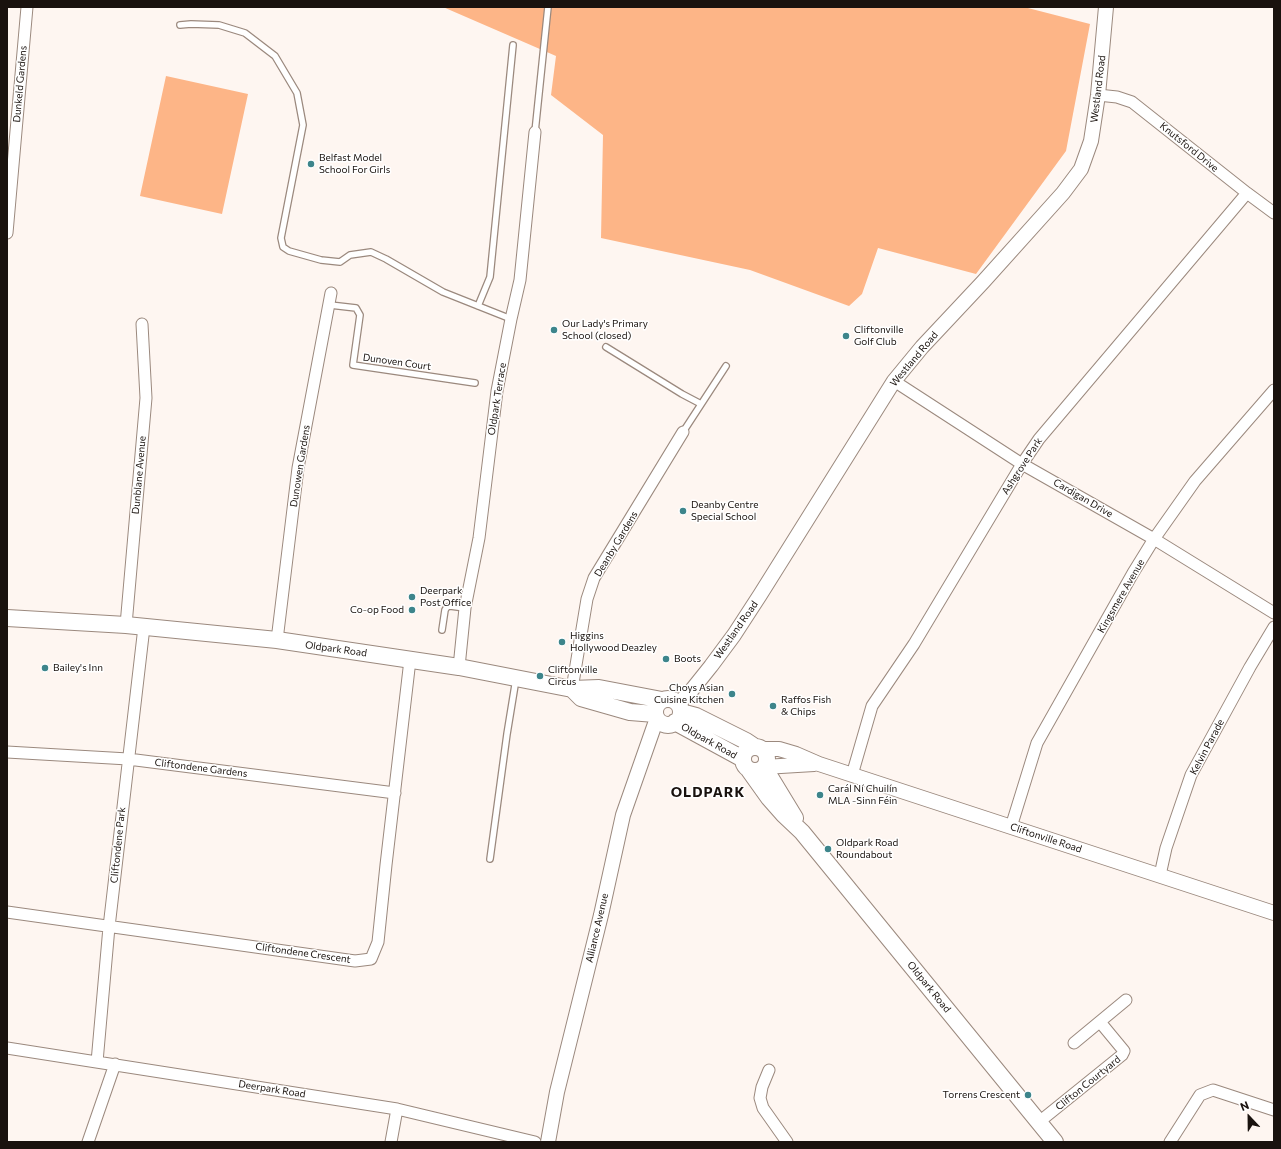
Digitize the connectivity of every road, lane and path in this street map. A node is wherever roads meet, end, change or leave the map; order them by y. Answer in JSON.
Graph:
{"nodes":[{"id":1,"x":27,"y":7,"type":"edge"},
{"id":2,"x":548,"y":7,"type":"edge"},
{"id":3,"x":1106,"y":7,"type":"edge"},
{"id":4,"x":180,"y":25,"type":"dead end"},
{"id":5,"x":513,"y":46,"type":"dead end"},
{"id":6,"x":1098,"y":95,"type":"junction"},
{"id":7,"x":534,"y":132,"type":"joint"},
{"id":8,"x":1247,"y":193,"type":"junction"},
{"id":9,"x":1274,"y":213,"type":"edge"},
{"id":10,"x":7,"y":233,"type":"edge"},
{"id":11,"x":330,"y":299,"type":"joint"},
{"id":12,"x":478,"y":306,"type":"junction"},
{"id":13,"x":511,"y":319,"type":"junction"},
{"id":14,"x":142,"y":324,"type":"dead end"},
{"id":15,"x":606,"y":347,"type":"dead end"},
{"id":16,"x":726,"y":366,"type":"dead end"},
{"id":17,"x":894,"y":381,"type":"junction"},
{"id":18,"x":475,"y":383,"type":"dead end"},
{"id":19,"x":1274,"y":390,"type":"edge"},
{"id":20,"x":702,"y":404,"type":"junction"},
{"id":21,"x":683,"y":432,"type":"joint"},
{"id":22,"x":1022,"y":464,"type":"junction"},
{"id":23,"x":1154,"y":539,"type":"junction"},
{"id":24,"x":465,"y":608,"type":"junction"},
{"id":25,"x":1274,"y":612,"type":"edge"},
{"id":26,"x":7,"y":618,"type":"edge"},
{"id":27,"x":126,"y":625,"type":"junction"},
{"id":28,"x":144,"y":627,"type":"junction"},
{"id":29,"x":1274,"y":627,"type":"edge"},
{"id":30,"x":442,"y":630,"type":"dead end"},
{"id":31,"x":277,"y":640,"type":"junction"},
{"id":32,"x":410,"y":660,"type":"junction"},
{"id":33,"x":459,"y":667,"type":"junction"},
{"id":34,"x":516,"y":678,"type":"junction"},
{"id":35,"x":572,"y":689,"type":"junction"},
{"id":36,"x":668,"y":712,"type":"junction"},
{"id":37,"x":759,"y":748,"type":"junction"},
{"id":38,"x":7,"y":752,"type":"edge"},
{"id":39,"x":128,"y":759,"type":"junction"},
{"id":40,"x":819,"y":764,"type":"junction"},
{"id":41,"x":752,"y":765,"type":"junction"},
{"id":42,"x":852,"y":775,"type":"junction"},
{"id":43,"x":395,"y":793,"type":"junction"},
{"id":44,"x":1011,"y":827,"type":"junction"},
{"id":45,"x":490,"y":858,"type":"dead end"},
{"id":46,"x":1160,"y":875,"type":"junction"},
{"id":47,"x":7,"y":912,"type":"edge"},
{"id":48,"x":1274,"y":913,"type":"edge"},
{"id":49,"x":109,"y":927,"type":"junction"},
{"id":50,"x":1126,"y":1000,"type":"dead end"},
{"id":51,"x":1100,"y":1022,"type":"junction"},
{"id":52,"x":1074,"y":1043,"type":"dead end"},
{"id":53,"x":7,"y":1048,"type":"edge"},
{"id":54,"x":97,"y":1062,"type":"junction"},
{"id":55,"x":115,"y":1064,"type":"junction"},
{"id":56,"x":769,"y":1070,"type":"dead end"},
{"id":57,"x":397,"y":1109,"type":"junction"},
{"id":58,"x":1274,"y":1110,"type":"edge"},
{"id":59,"x":1039,"y":1122,"type":"junction"},
{"id":60,"x":88,"y":1142,"type":"edge"},
{"id":61,"x":391,"y":1142,"type":"edge"},
{"id":62,"x":534,"y":1142,"type":"edge"},
{"id":63,"x":548,"y":1142,"type":"edge"},
{"id":64,"x":787,"y":1142,"type":"edge"},
{"id":65,"x":1055,"y":1142,"type":"edge"},
{"id":66,"x":1170,"y":1142,"type":"edge"}],
"edges":[{"from":1,"to":10,"type":"street","name":"Dunkeld Gardens"},
{"from":2,"to":7,"type":"lane"},
{"from":3,"to":6,"type":"street","name":"Westland Road"},
{"from":4,"to":12,"type":"lane"},
{"from":5,"to":12,"type":"lane"},
{"from":6,"to":8,"type":"street","name":"Knutsford Drive"},
{"from":6,"to":17,"type":"street","name":"Westland Road"},
{"from":7,"to":13,"type":"street","name":"Oldpark Terrace"},
{"from":8,"to":9,"type":"street","name":"Knutsford Drive"},
{"from":8,"to":22,"type":"street","name":"Ashgrove Park"},
{"from":11,"to":18,"type":"lane","name":"Dunoven Court"},
{"from":11,"to":31,"type":"street","name":"Dunowen Gardens"},
{"from":12,"to":13,"type":"lane"},
{"from":13,"to":24,"type":"street","name":"Oldpark Terrace"},
{"from":14,"to":27,"type":"street","name":"Dunblane Avenue"},
{"from":15,"to":20,"type":"lane"},
{"from":16,"to":20,"type":"lane"},
{"from":17,"to":22,"type":"street","name":"Cardigan Drive"},
{"from":17,"to":36,"type":"street","name":"Westland Road"},
{"from":19,"to":23,"type":"street","name":"Kingsmere Avenue"},
{"from":20,"to":21,"type":"lane"},
{"from":21,"to":35,"type":"street","name":"Deanby Gardens"},
{"from":22,"to":23,"type":"street","name":"Cardigan Drive"},
{"from":22,"to":42,"type":"street","name":"Ashgrove Park"},
{"from":23,"to":25,"type":"street","name":"Cardigan Drive"},
{"from":23,"to":44,"type":"street","name":"Kingsmere Avenue"},
{"from":24,"to":30,"type":"lane"},
{"from":24,"to":33,"type":"street","name":"Oldpark Terrace"},
{"from":26,"to":27,"type":"main road","name":"Oldpark Road"},
{"from":27,"to":28,"type":"main road","name":"Oldpark Road"},
{"from":28,"to":31,"type":"main road","name":"Oldpark Road"},
{"from":28,"to":39,"type":"street","name":"Cliftondene Park"},
{"from":29,"to":46,"type":"street","name":"Kelvin Parade"},
{"from":31,"to":32,"type":"main road","name":"Oldpark Road"},
{"from":32,"to":33,"type":"main road","name":"Oldpark Road"},
{"from":32,"to":43,"type":"street","name":"Cliftondene Crescent"},
{"from":33,"to":34,"type":"main road","name":"Oldpark Road"},
{"from":34,"to":35,"type":"main road","name":"Oldpark Road"},
{"from":34,"to":45,"type":"lane"},
{"from":35,"to":36,"type":"main road","name":"Oldpark Road"},
{"from":36,"to":37,"type":"main road","name":"Cliftonville Road"},
{"from":36,"to":41,"type":"main road","name":"Oldpark Road"},
{"from":36,"to":63,"type":"street","name":"Alliance Avenue"},
{"from":37,"to":40,"type":"street","name":"Cliftonville Road"},
{"from":37,"to":41,"type":"main road"},
{"from":37,"to":41,"type":"main road"},
{"from":38,"to":39,"type":"street","name":"Cliftondene Gardens"},
{"from":39,"to":43,"type":"street","name":"Cliftondene Gardens"},
{"from":39,"to":49,"type":"street","name":"Cliftondene Park"},
{"from":40,"to":41,"type":"street","name":"Cliftonville Road"},
{"from":40,"to":42,"type":"street","name":"Cliftonville Road"},
{"from":41,"to":59,"type":"main road","name":"Oldpark Road"},
{"from":42,"to":44,"type":"street","name":"Cliftonville Road"},
{"from":43,"to":49,"type":"street","name":"Cliftondene Crescent"},
{"from":44,"to":46,"type":"street","name":"Cliftonville Road"},
{"from":46,"to":48,"type":"street","name":"Cliftonville Road"},
{"from":47,"to":49,"type":"street","name":"Cliftondene Crescent"},
{"from":49,"to":54,"type":"street","name":"Cliftondene Park"},
{"from":50,"to":51,"type":"street"},
{"from":51,"to":52,"type":"street"},
{"from":51,"to":59,"type":"street","name":"Clifton Courtyard"},
{"from":53,"to":54,"type":"street","name":"Deerpark Road"},
{"from":54,"to":55,"type":"street","name":"Deerpark Road"},
{"from":55,"to":57,"type":"street","name":"Deerpark Road"},
{"from":55,"to":60,"type":"street"},
{"from":56,"to":64,"type":"street"},
{"from":57,"to":61,"type":"street"},
{"from":57,"to":62,"type":"street","name":"Deerpark Road"},
{"from":58,"to":66,"type":"street"},
{"from":59,"to":65,"type":"main road","name":"Oldpark Road"}]}
